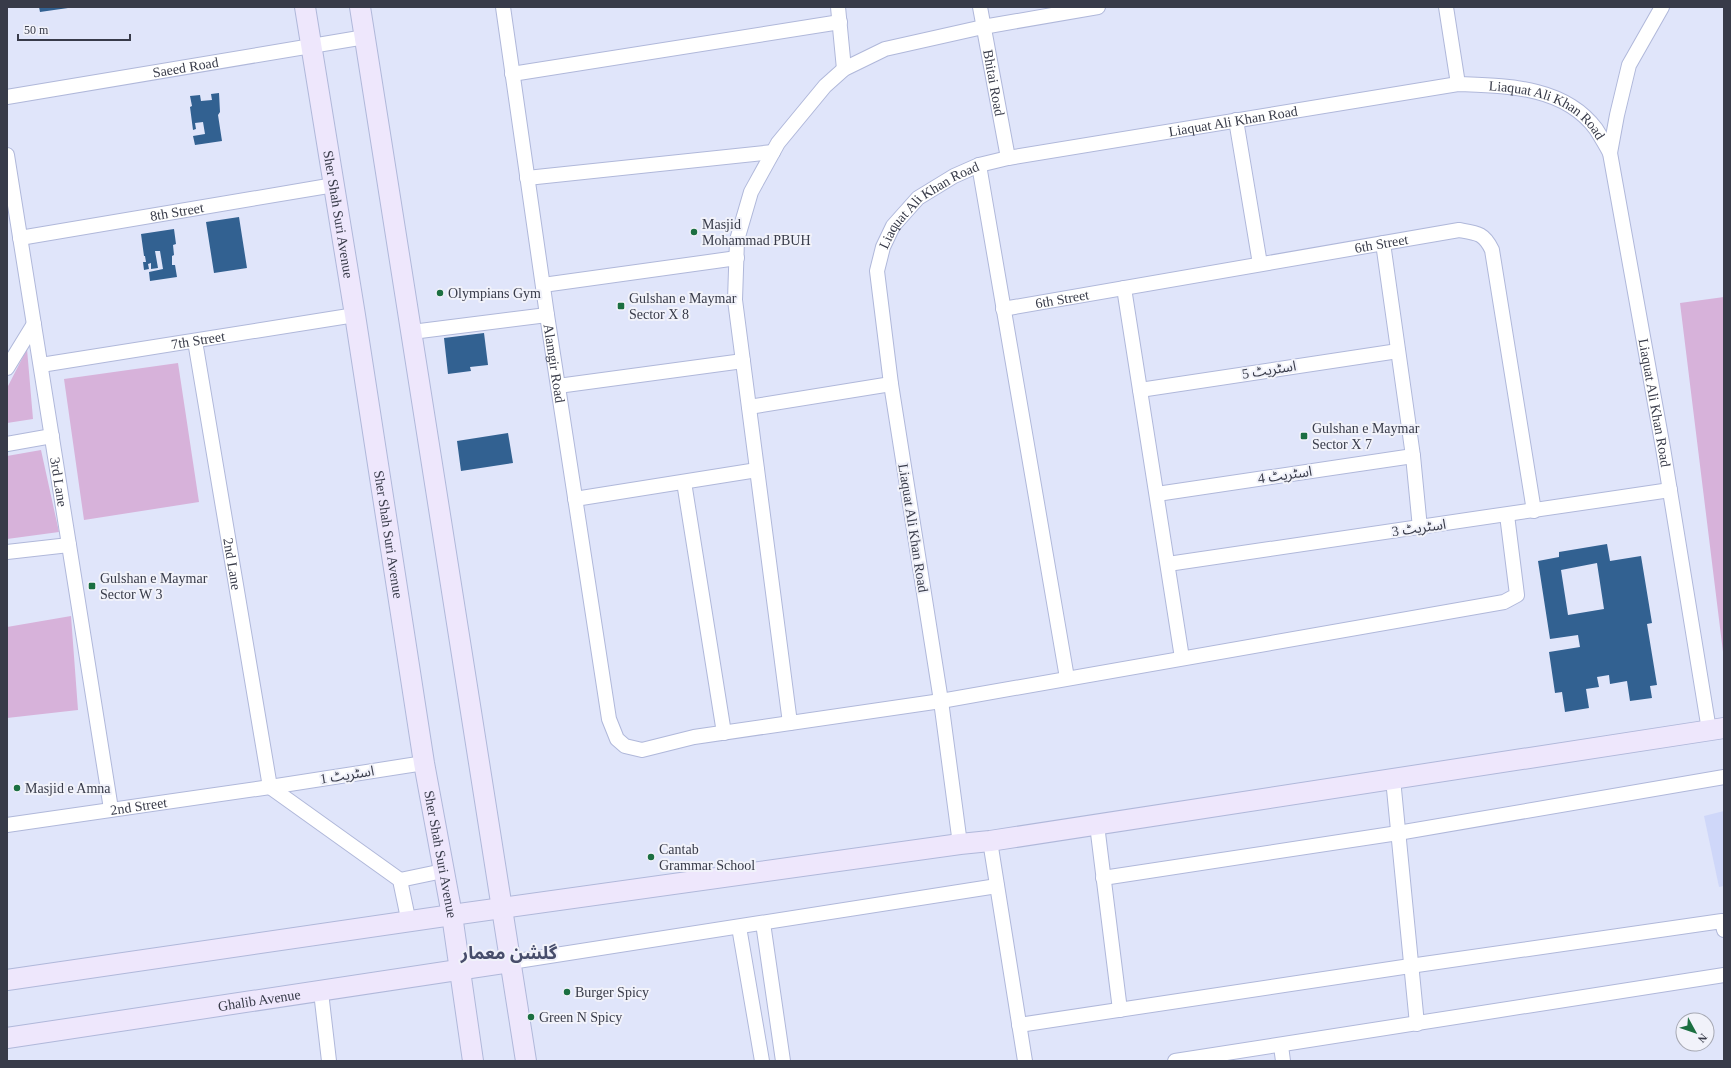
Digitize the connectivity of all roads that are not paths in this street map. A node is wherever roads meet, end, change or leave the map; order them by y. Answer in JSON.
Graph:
{"nodes":[{"id":1,"x":305,"y":7,"type":"edge"},
{"id":2,"x":360,"y":7,"type":"edge"},
{"id":3,"x":503,"y":7,"type":"edge"},
{"id":4,"x":838,"y":7,"type":"edge"},
{"id":5,"x":980,"y":7,"type":"edge"},
{"id":6,"x":1098,"y":7,"type":"edge"},
{"id":7,"x":1446,"y":7,"type":"edge"},
{"id":8,"x":1662,"y":7,"type":"edge"},
{"id":9,"x":840,"y":22,"type":"junction"},
{"id":10,"x":983,"y":27,"type":"junction"},
{"id":11,"x":365,"y":37,"type":"junction"},
{"id":12,"x":311,"y":46,"type":"junction"},
{"id":13,"x":844,"y":69,"type":"junction"},
{"id":14,"x":512,"y":74,"type":"junction"},
{"id":15,"x":1458,"y":84,"type":"junction"},
{"id":16,"x":7,"y":97,"type":"edge"},
{"id":17,"x":1236,"y":120,"type":"junction"},
{"id":18,"x":773,"y":152,"type":"junction"},
{"id":19,"x":1610,"y":153,"type":"junction"},
{"id":20,"x":7,"y":155,"type":"edge"},
{"id":21,"x":1008,"y":158,"type":"junction"},
{"id":22,"x":979,"y":165,"type":"junction"},
{"id":23,"x":527,"y":178,"type":"junction"},
{"id":24,"x":334,"y":185,"type":"junction"},
{"id":25,"x":20,"y":238,"type":"junction"},
{"id":26,"x":1383,"y":243,"type":"junction"},
{"id":27,"x":737,"y":258,"type":"junction"},
{"id":28,"x":1260,"y":264,"type":"junction"},
{"id":29,"x":543,"y":285,"type":"junction"},
{"id":30,"x":1124,"y":288,"type":"junction"},
{"id":31,"x":1003,"y":309,"type":"junction"},
{"id":32,"x":355,"y":315,"type":"junction"},
{"id":33,"x":547,"y":315,"type":"junction"},
{"id":34,"x":34,"y":324,"type":"junction"},
{"id":35,"x":412,"y":332,"type":"junction"},
{"id":36,"x":195,"y":341,"type":"junction"},
{"id":37,"x":1398,"y":351,"type":"junction"},
{"id":38,"x":743,"y":361,"type":"junction"},
{"id":39,"x":41,"y":365,"type":"junction"},
{"id":40,"x":7,"y":368,"type":"edge"},
{"id":41,"x":891,"y":384,"type":"junction"},
{"id":42,"x":558,"y":386,"type":"junction"},
{"id":43,"x":1140,"y":390,"type":"junction"},
{"id":44,"x":749,"y":407,"type":"junction"},
{"id":45,"x":52,"y":436,"type":"junction"},
{"id":46,"x":7,"y":444,"type":"edge"},
{"id":47,"x":1413,"y":456,"type":"junction"},
{"id":48,"x":757,"y":470,"type":"junction"},
{"id":49,"x":684,"y":482,"type":"junction"},
{"id":50,"x":1670,"y":490,"type":"junction"},
{"id":51,"x":1157,"y":494,"type":"junction"},
{"id":52,"x":575,"y":499,"type":"junction"},
{"id":53,"x":1534,"y":511,"type":"junction"},
{"id":54,"x":1507,"y":515,"type":"junction"},
{"id":55,"x":1420,"y":528,"type":"junction"},
{"id":56,"x":69,"y":545,"type":"junction"},
{"id":57,"x":7,"y":552,"type":"edge"},
{"id":58,"x":1168,"y":564,"type":"junction"},
{"id":59,"x":1182,"y":658,"type":"junction"},
{"id":60,"x":1066,"y":678,"type":"junction"},
{"id":61,"x":941,"y":701,"type":"junction"},
{"id":62,"x":790,"y":723,"type":"junction"},
{"id":63,"x":1716,"y":729,"type":"edge"},
{"id":64,"x":724,"y":733,"type":"junction"},
{"id":65,"x":424,"y":763,"type":"junction"},
{"id":66,"x":1724,"y":777,"type":"edge"},
{"id":67,"x":1393,"y":779,"type":"junction"},
{"id":68,"x":270,"y":787,"type":"junction"},
{"id":69,"x":111,"y":809,"type":"junction"},
{"id":70,"x":7,"y":825,"type":"edge"},
{"id":71,"x":1097,"y":825,"type":"junction"},
{"id":72,"x":1398,"y":833,"type":"junction"},
{"id":73,"x":990,"y":841,"type":"junction"},
{"id":74,"x":960,"y":844,"type":"junction"},
{"id":75,"x":443,"y":871,"type":"junction"},
{"id":76,"x":1103,"y":878,"type":"junction"},
{"id":77,"x":400,"y":880,"type":"junction"},
{"id":78,"x":997,"y":886,"type":"junction"},
{"id":79,"x":502,"y":909,"type":"junction"},
{"id":80,"x":452,"y":915,"type":"junction"},
{"id":81,"x":409,"y":923,"type":"junction"},
{"id":82,"x":763,"y":923,"type":"junction"},
{"id":83,"x":739,"y":927,"type":"junction"},
{"id":84,"x":1724,"y":930,"type":"edge"},
{"id":85,"x":511,"y":962,"type":"junction"},
{"id":86,"x":1410,"y":966,"type":"junction"},
{"id":87,"x":460,"y":971,"type":"junction"},
{"id":88,"x":1724,"y":975,"type":"edge"},
{"id":89,"x":7,"y":980,"type":"edge"},
{"id":90,"x":321,"y":992,"type":"junction"},
{"id":91,"x":1120,"y":1010,"type":"junction"},
{"id":92,"x":1417,"y":1024,"type":"junction"},
{"id":93,"x":1019,"y":1025,"type":"junction"},
{"id":94,"x":7,"y":1038,"type":"edge"},
{"id":95,"x":1281,"y":1046,"type":"junction"},
{"id":96,"x":329,"y":1061,"type":"edge"},
{"id":97,"x":473,"y":1061,"type":"edge"},
{"id":98,"x":526,"y":1061,"type":"edge"},
{"id":99,"x":762,"y":1061,"type":"edge"},
{"id":100,"x":783,"y":1061,"type":"edge"},
{"id":101,"x":1025,"y":1061,"type":"edge"},
{"id":102,"x":1175,"y":1061,"type":"edge"},
{"id":103,"x":1284,"y":1061,"type":"edge"}],
"edges":[{"from":1,"to":12,"type":"street","name":"Sher Shah Suri Avenue"},
{"from":2,"to":11,"type":"street"},
{"from":3,"to":14,"type":"street","name":"Alamgir Road"},
{"from":4,"to":9,"type":"street"},
{"from":5,"to":10,"type":"street","name":"Bhitai Road"},
{"from":6,"to":10,"type":"street"},
{"from":7,"to":15,"type":"street"},
{"from":8,"to":19,"type":"street"},
{"from":9,"to":13,"type":"street"},
{"from":9,"to":14,"type":"street"},
{"from":10,"to":13,"type":"street"},
{"from":10,"to":21,"type":"street","name":"Bhitai Road"},
{"from":11,"to":12,"type":"street","name":"Saeed Road"},
{"from":11,"to":35,"type":"street"},
{"from":12,"to":16,"type":"street","name":"Saeed Road"},
{"from":12,"to":24,"type":"street","name":"Sher Shah Suri Avenue"},
{"from":13,"to":18,"type":"street"},
{"from":14,"to":23,"type":"street","name":"Alamgir Road"},
{"from":15,"to":17,"type":"street","name":"Liaquat Ali Khan Road"},
{"from":15,"to":19,"type":"street","name":"Liaquat Ali Khan Road"},
{"from":17,"to":21,"type":"street","name":"Liaquat Ali Khan Road"},
{"from":17,"to":28,"type":"street"},
{"from":18,"to":23,"type":"street"},
{"from":18,"to":27,"type":"street"},
{"from":19,"to":50,"type":"street","name":"Liaquat Ali Khan Road"},
{"from":20,"to":25,"type":"street","name":"3rd Lane"},
{"from":21,"to":22,"type":"street","name":"Liaquat Ali Khan Road"},
{"from":22,"to":31,"type":"street"},
{"from":22,"to":41,"type":"street","name":"Liaquat Ali Khan Road"},
{"from":23,"to":29,"type":"street","name":"Alamgir Road"},
{"from":24,"to":25,"type":"street","name":"8th Street"},
{"from":24,"to":32,"type":"street","name":"Sher Shah Suri Avenue"},
{"from":25,"to":34,"type":"street","name":"3rd Lane"},
{"from":26,"to":28,"type":"street","name":"6th Street"},
{"from":26,"to":37,"type":"street"},
{"from":26,"to":53,"type":"street","name":"6th Street"},
{"from":27,"to":29,"type":"street"},
{"from":27,"to":38,"type":"street"},
{"from":28,"to":30,"type":"street","name":"6th Street"},
{"from":29,"to":33,"type":"street","name":"Alamgir Road"},
{"from":30,"to":31,"type":"street","name":"6th Street"},
{"from":30,"to":43,"type":"street"},
{"from":31,"to":60,"type":"street"},
{"from":32,"to":36,"type":"street","name":"7th Street"},
{"from":32,"to":65,"type":"street","name":"Sher Shah Suri Avenue"},
{"from":33,"to":35,"type":"street"},
{"from":33,"to":42,"type":"street","name":"Alamgir Road"},
{"from":34,"to":39,"type":"street","name":"3rd Lane"},
{"from":34,"to":40,"type":"street"},
{"from":35,"to":79,"type":"street"},
{"from":36,"to":39,"type":"street","name":"7th Street"},
{"from":36,"to":68,"type":"street","name":"2nd Lane"},
{"from":37,"to":43,"type":"street","name":"اسٹریٹ 5"},
{"from":37,"to":47,"type":"street"},
{"from":38,"to":42,"type":"street"},
{"from":38,"to":44,"type":"street"},
{"from":39,"to":45,"type":"street","name":"3rd Lane"},
{"from":41,"to":44,"type":"street"},
{"from":41,"to":61,"type":"street","name":"Liaquat Ali Khan Road"},
{"from":42,"to":52,"type":"street","name":"Alamgir Road"},
{"from":43,"to":51,"type":"street"},
{"from":44,"to":48,"type":"street"},
{"from":45,"to":46,"type":"street"},
{"from":45,"to":56,"type":"street","name":"3rd Lane"},
{"from":47,"to":51,"type":"street","name":"اسٹریٹ 4"},
{"from":47,"to":55,"type":"street"},
{"from":48,"to":49,"type":"street"},
{"from":48,"to":62,"type":"street"},
{"from":49,"to":52,"type":"street"},
{"from":49,"to":64,"type":"street"},
{"from":50,"to":53,"type":"street","name":"اسٹریٹ 3"},
{"from":50,"to":63,"type":"street","name":"Liaquat Ali Khan Road"},
{"from":51,"to":58,"type":"street"},
{"from":52,"to":64,"type":"street","name":"Alamgir Road"},
{"from":53,"to":54,"type":"street","name":"اسٹریٹ 3"},
{"from":54,"to":55,"type":"street","name":"اسٹریٹ 3"},
{"from":54,"to":59,"type":"street","name":"Alamgir Road"},
{"from":55,"to":58,"type":"street","name":"اسٹریٹ 3"},
{"from":56,"to":57,"type":"street"},
{"from":56,"to":69,"type":"street","name":"3rd Lane"},
{"from":58,"to":59,"type":"street"},
{"from":59,"to":60,"type":"street","name":"Alamgir Road"},
{"from":60,"to":61,"type":"street","name":"Alamgir Road"},
{"from":61,"to":62,"type":"street","name":"Alamgir Road"},
{"from":61,"to":74,"type":"street","name":"Liaquat Ali Khan Road"},
{"from":62,"to":64,"type":"street","name":"Alamgir Road"},
{"from":63,"to":67,"type":"street"},
{"from":65,"to":68,"type":"street","name":"اسٹریٹ 1"},
{"from":65,"to":75,"type":"street","name":"Sher Shah Suri Avenue"},
{"from":66,"to":72,"type":"street"},
{"from":67,"to":71,"type":"street"},
{"from":67,"to":72,"type":"street"},
{"from":68,"to":69,"type":"street","name":"2nd Street"},
{"from":68,"to":77,"type":"street"},
{"from":69,"to":70,"type":"street","name":"2nd Street"},
{"from":71,"to":73,"type":"street"},
{"from":71,"to":76,"type":"street"},
{"from":72,"to":76,"type":"street"},
{"from":72,"to":86,"type":"street"},
{"from":73,"to":74,"type":"street"},
{"from":73,"to":78,"type":"street"},
{"from":74,"to":79,"type":"street"},
{"from":75,"to":77,"type":"street"},
{"from":75,"to":80,"type":"street","name":"Sher Shah Suri Avenue"},
{"from":76,"to":91,"type":"street"},
{"from":77,"to":81,"type":"street"},
{"from":78,"to":82,"type":"street"},
{"from":78,"to":93,"type":"street"},
{"from":79,"to":80,"type":"street"},
{"from":79,"to":85,"type":"street"},
{"from":80,"to":81,"type":"street"},
{"from":80,"to":87,"type":"street","name":"Sher Shah Suri Avenue"},
{"from":81,"to":89,"type":"street"},
{"from":82,"to":83,"type":"street"},
{"from":82,"to":100,"type":"street"},
{"from":83,"to":85,"type":"street"},
{"from":83,"to":99,"type":"street"},
{"from":84,"to":86,"type":"street"},
{"from":85,"to":87,"type":"street","name":"Ghalib Avenue"},
{"from":85,"to":98,"type":"street"},
{"from":86,"to":91,"type":"street"},
{"from":86,"to":92,"type":"street"},
{"from":87,"to":90,"type":"street","name":"Ghalib Avenue"},
{"from":87,"to":97,"type":"street","name":"Sher Shah Suri Avenue"},
{"from":88,"to":92,"type":"street"},
{"from":90,"to":94,"type":"street","name":"Ghalib Avenue"},
{"from":90,"to":96,"type":"street"},
{"from":91,"to":93,"type":"street"},
{"from":92,"to":95,"type":"street"},
{"from":93,"to":101,"type":"street"},
{"from":95,"to":102,"type":"street"},
{"from":95,"to":103,"type":"street"}]}
